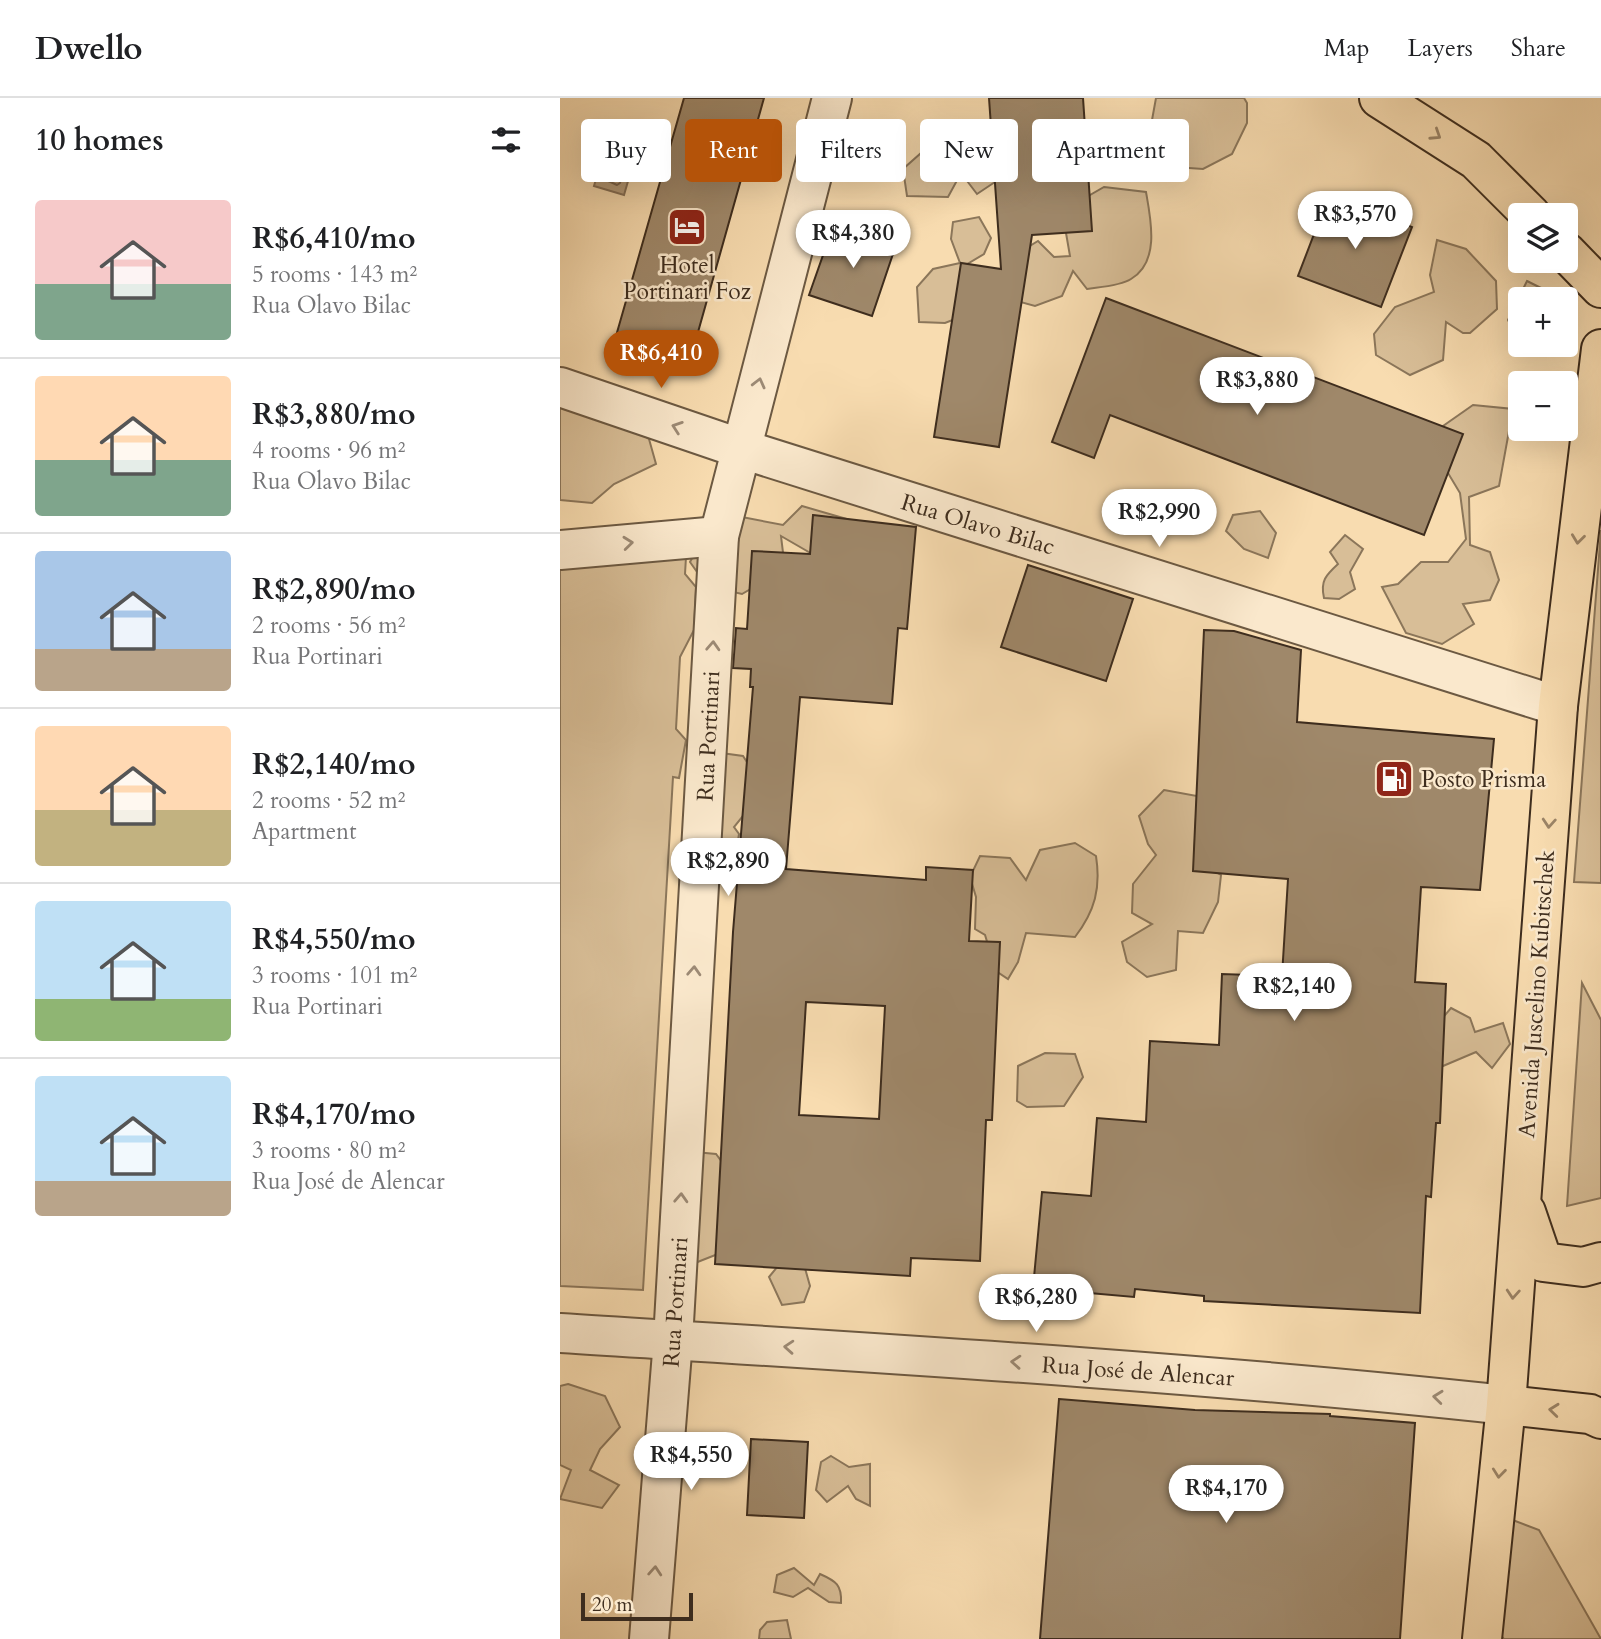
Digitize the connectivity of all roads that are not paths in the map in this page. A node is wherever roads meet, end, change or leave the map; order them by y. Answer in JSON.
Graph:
{"nodes":[{"id":1,"x":832,"y":98,"type":"edge"},
{"id":2,"x":1379,"y":98,"type":"edge"},
{"id":3,"x":1519,"y":203,"type":"edge"},
{"id":4,"x":1578,"y":264,"type":"edge"},
{"id":5,"x":1601,"y":288,"type":"edge"},
{"id":6,"x":1601,"y":349,"type":"edge"},
{"id":7,"x":560,"y":387,"type":"edge"},
{"id":8,"x":742,"y":449,"type":"junction"},
{"id":9,"x":719,"y":536,"type":"junction"},
{"id":10,"x":560,"y":550,"type":"edge"},
{"id":11,"x":1558,"y":706,"type":"junction"},
{"id":12,"x":1520,"y":1194,"type":"junction"},
{"id":13,"x":1601,"y":1262,"type":"edge"},
{"id":14,"x":560,"y":1333,"type":"edge"},
{"id":15,"x":673,"y":1340,"type":"junction"},
{"id":16,"x":1506,"y":1405,"type":"junction"},
{"id":17,"x":1601,"y":1419,"type":"edge"},
{"id":18,"x":649,"y":1639,"type":"edge"},
{"id":19,"x":1482,"y":1639,"type":"edge"}],
"edges":[{"from":8,"to":1,"type":"street","name":"Rua Portinari","one_way":true},
{"from":2,"to":3,"type":"main road","one_way":true},
{"from":4,"to":5,"type":"main road"},
{"from":6,"to":11,"type":"main road","name":"Avenida Juscelino Kubitschek","one_way":true},
{"from":8,"to":7,"type":"street","name":"Rua Olavo Bilac","one_way":true},
{"from":8,"to":9,"type":"street","name":"Rua Portinari"},
{"from":8,"to":11,"type":"street","name":"Rua Olavo Bilac"},
{"from":10,"to":9,"type":"street","one_way":true},
{"from":15,"to":9,"type":"street","name":"Rua Portinari","one_way":true},
{"from":11,"to":12,"type":"main road","name":"Avenida Juscelino Kubitschek","one_way":true},
{"from":12,"to":13,"type":"main road"},
{"from":12,"to":16,"type":"main road","name":"Avenida Juscelino Kubitschek","one_way":true},
{"from":14,"to":15,"type":"street","name":"Rua José de Alencar"},
{"from":16,"to":15,"type":"street","name":"Rua José de Alencar","one_way":true},
{"from":18,"to":15,"type":"street","name":"Rua Portinari","one_way":true},
{"from":17,"to":16,"type":"main road","one_way":true},
{"from":16,"to":19,"type":"main road","name":"Avenida Juscelino Kubitschek","one_way":true}]}
